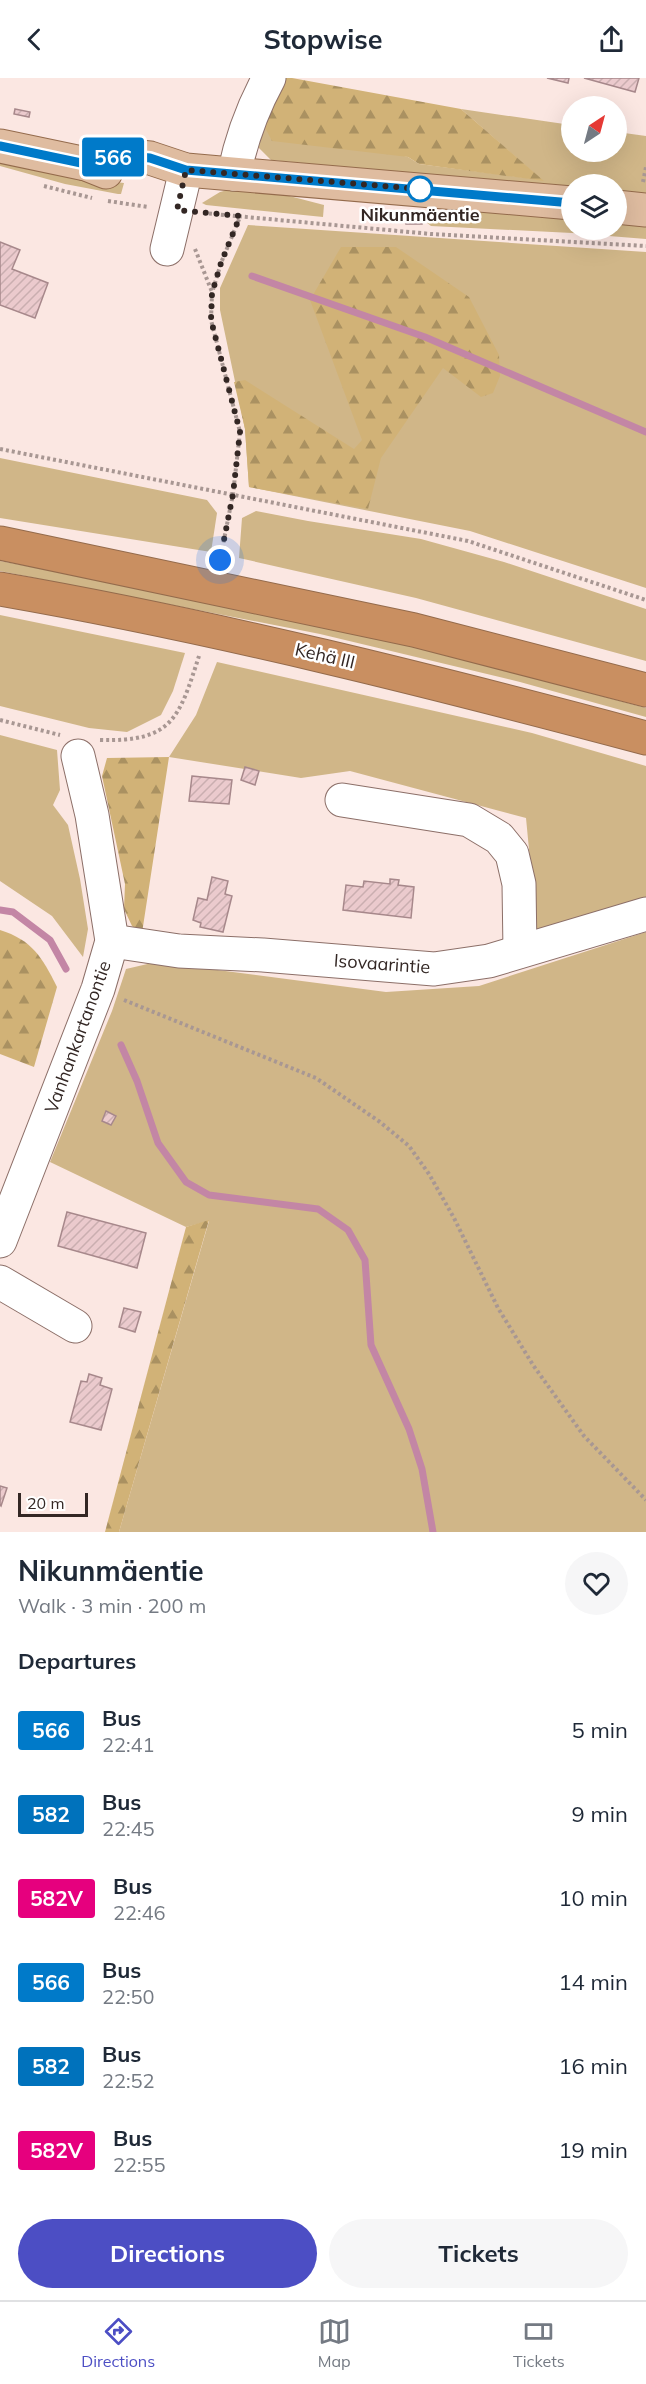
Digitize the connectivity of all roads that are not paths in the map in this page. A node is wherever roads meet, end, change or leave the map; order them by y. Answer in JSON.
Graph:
{"nodes":[{"id":1,"x":269,"y":78,"type":"edge"},
{"id":2,"x":0,"y":146,"type":"edge"},
{"id":3,"x":186,"y":170,"type":"junction"},
{"id":4,"x":234,"y":174,"type":"junction"},
{"id":5,"x":561,"y":202,"type":"edge"},
{"id":6,"x":627,"y":208,"type":"edge"},
{"id":7,"x":646,"y":210,"type":"edge"},
{"id":8,"x":167,"y":249,"type":"dead end"},
{"id":9,"x":0,"y":543,"type":"edge"},
{"id":10,"x":0,"y":589,"type":"edge"},
{"id":11,"x":646,"y":690,"type":"edge"},
{"id":12,"x":646,"y":738,"type":"edge"},
{"id":13,"x":80,"y":744,"type":"road end"},
{"id":14,"x":342,"y":800,"type":"dead end"},
{"id":15,"x":646,"y":914,"type":"edge"},
{"id":16,"x":112,"y":941,"type":"junction"},
{"id":17,"x":520,"y":951,"type":"junction"},
{"id":18,"x":0,"y":1241,"type":"edge"},
{"id":19,"x":0,"y":1282,"type":"edge"},
{"id":20,"x":75,"y":1326,"type":"dead end"}],
"edges":[{"from":1,"to":4,"type":"street"},
{"from":2,"to":3,"type":"main road"},
{"from":3,"to":4,"type":"main road"},
{"from":3,"to":8,"type":"street"},
{"from":4,"to":5,"type":"main road"},
{"from":6,"to":7,"type":"main road"},
{"from":9,"to":11,"type":"highway"},
{"from":10,"to":12,"type":"highway","name":"Kehä III"},
{"from":13,"to":16,"type":"street","name":"Vanhankartanontie"},
{"from":14,"to":17,"type":"street"},
{"from":15,"to":17,"type":"street","name":"Isovaarintie"},
{"from":16,"to":17,"type":"street","name":"Isovaarintie"},
{"from":16,"to":18,"type":"street","name":"Vanhankartanontie"},
{"from":19,"to":20,"type":"street"}]}
